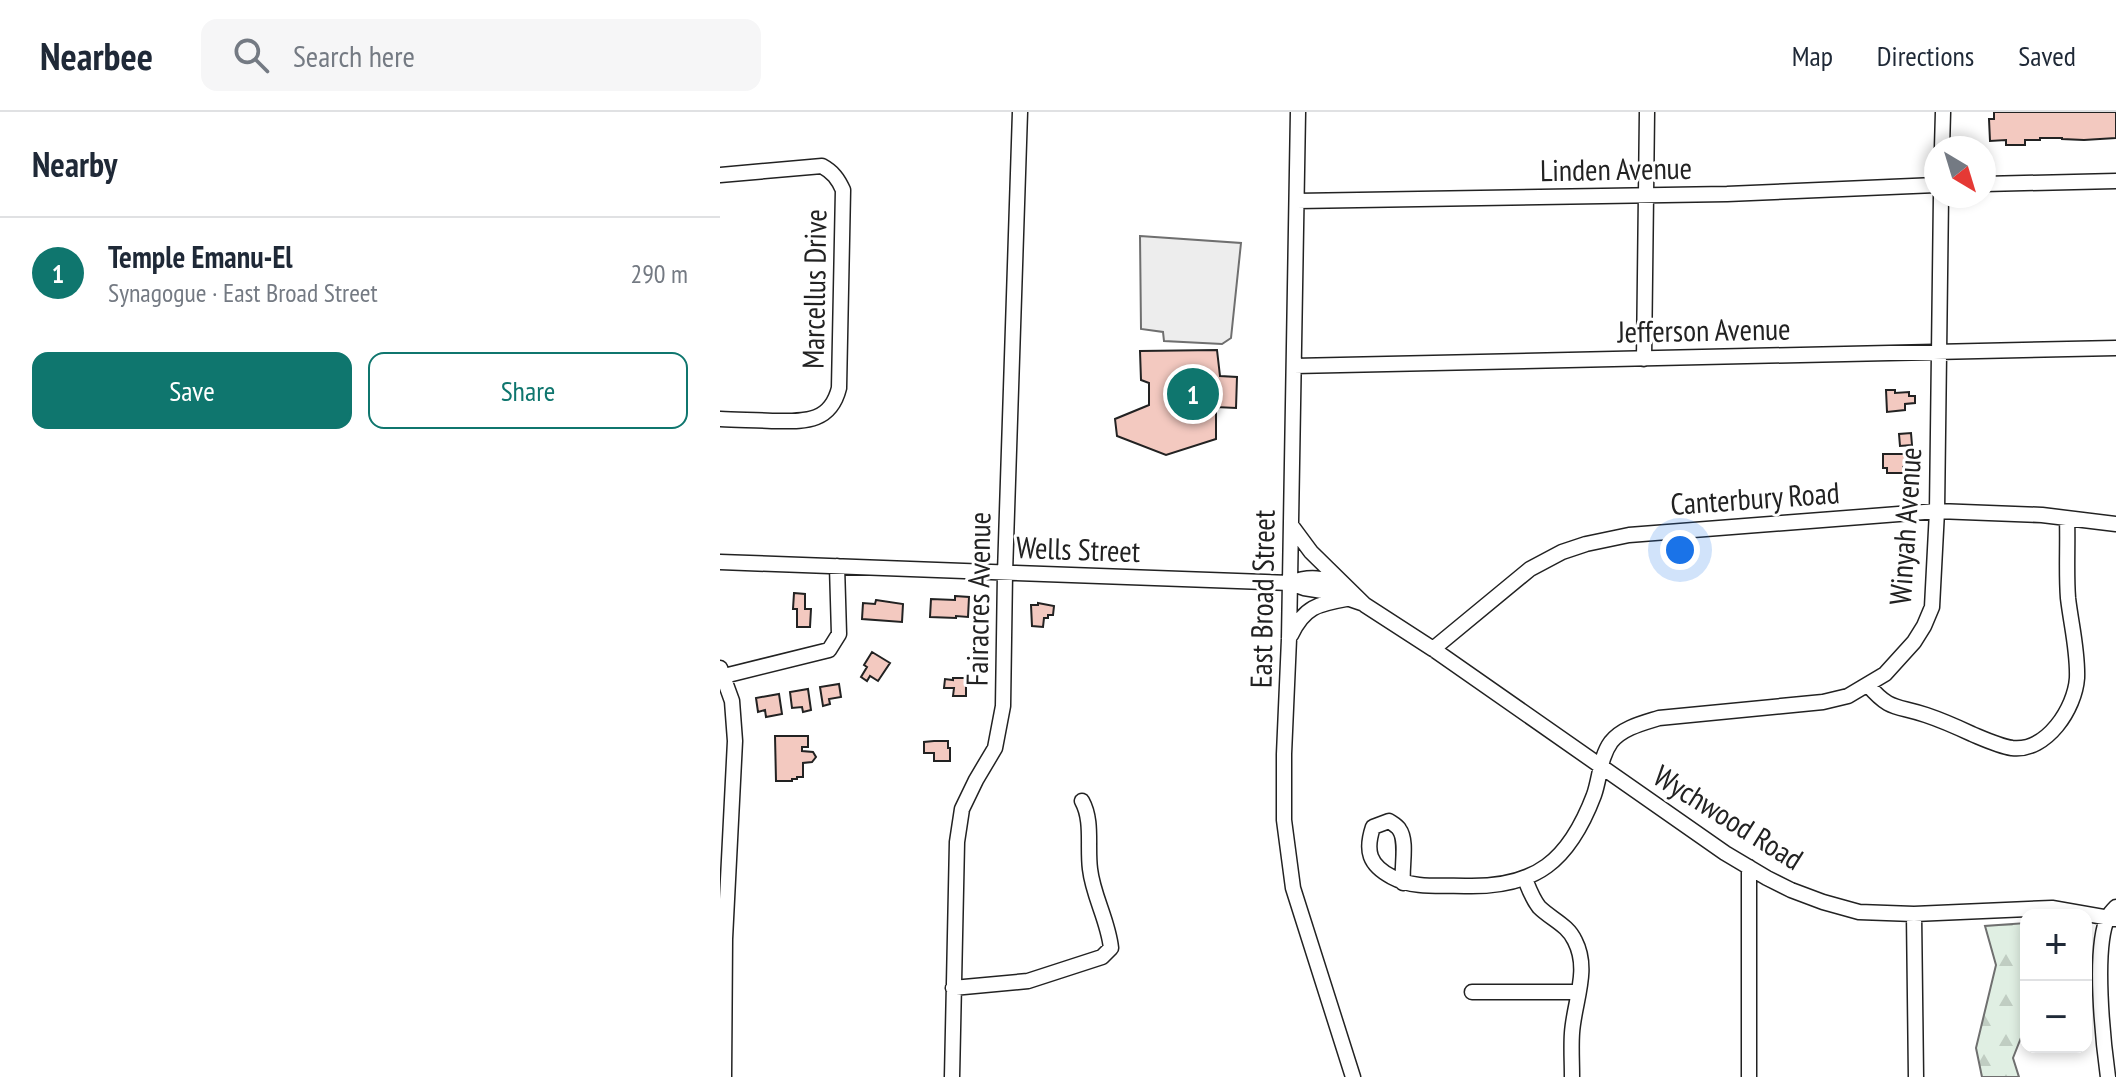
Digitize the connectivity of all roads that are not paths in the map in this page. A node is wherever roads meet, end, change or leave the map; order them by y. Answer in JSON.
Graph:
{"nodes":[{"id":1,"x":1020,"y":112,"type":"edge"},
{"id":2,"x":1298,"y":112,"type":"edge"},
{"id":3,"x":1647,"y":112,"type":"edge"},
{"id":4,"x":1943,"y":112,"type":"edge"},
{"id":5,"x":1942,"y":136,"type":"edge"},
{"id":6,"x":720,"y":175,"type":"edge"},
{"id":7,"x":2116,"y":181,"type":"edge"},
{"id":8,"x":1996,"y":184,"type":"edge"},
{"id":9,"x":1924,"y":186,"type":"edge"},
{"id":10,"x":1645,"y":195,"type":"junction"},
{"id":11,"x":1297,"y":201,"type":"junction"},
{"id":12,"x":1941,"y":208,"type":"edge"},
{"id":13,"x":2116,"y":348,"type":"edge"},
{"id":14,"x":1939,"y":352,"type":"junction"},
{"id":15,"x":1644,"y":359,"type":"junction"},
{"id":16,"x":1294,"y":366,"type":"junction"},
{"id":17,"x":720,"y":419,"type":"edge"},
{"id":18,"x":1937,"y":511,"type":"junction"},
{"id":19,"x":2067,"y":518,"type":"junction"},
{"id":20,"x":2116,"y":524,"type":"edge"},
{"id":21,"x":1291,"y":525,"type":"junction"},
{"id":22,"x":720,"y":562,"type":"edge"},
{"id":23,"x":837,"y":566,"type":"junction"},
{"id":24,"x":1005,"y":573,"type":"junction"},
{"id":25,"x":1290,"y":583,"type":"junction"},
{"id":26,"x":1349,"y":595,"type":"junction"},
{"id":27,"x":1289,"y":639,"type":"junction"},
{"id":28,"x":1433,"y":649,"type":"junction"},
{"id":29,"x":722,"y":672,"type":"edge"},
{"id":30,"x":1868,"y":685,"type":"junction"},
{"id":31,"x":1601,"y":766,"type":"junction"},
{"id":32,"x":1082,"y":801,"type":"dead end"},
{"id":33,"x":1749,"y":867,"type":"junction"},
{"id":34,"x":1525,"y":879,"type":"junction"},
{"id":35,"x":1403,"y":883,"type":"dead end"},
{"id":36,"x":1914,"y":914,"type":"junction"},
{"id":37,"x":2113,"y":914,"type":"edge"},
{"id":38,"x":723,"y":937,"type":"edge"},
{"id":39,"x":953,"y":988,"type":"junction"},
{"id":40,"x":1472,"y":992,"type":"dead end"},
{"id":41,"x":1578,"y":992,"type":"junction"},
{"id":42,"x":722,"y":1050,"type":"edge"},
{"id":43,"x":724,"y":1077,"type":"edge"},
{"id":44,"x":952,"y":1077,"type":"edge"},
{"id":45,"x":1353,"y":1077,"type":"edge"},
{"id":46,"x":1572,"y":1077,"type":"edge"},
{"id":47,"x":1749,"y":1077,"type":"edge"},
{"id":48,"x":1916,"y":1077,"type":"edge"},
{"id":49,"x":2108,"y":1077,"type":"edge"}],
"edges":[{"from":1,"to":24,"type":"street","name":"Fairacres Avenue"},
{"from":2,"to":11,"type":"street","name":"East Broad Street"},
{"from":3,"to":10,"type":"street"},
{"from":4,"to":5,"type":"street"},
{"from":6,"to":17,"type":"street","name":"Marcellus Drive"},
{"from":7,"to":8,"type":"street"},
{"from":9,"to":10,"type":"street","name":"Linden Avenue"},
{"from":10,"to":11,"type":"street","name":"Linden Avenue"},
{"from":10,"to":15,"type":"street"},
{"from":11,"to":16,"type":"street","name":"East Broad Street"},
{"from":12,"to":14,"type":"street","name":"Winyah Avenue"},
{"from":13,"to":14,"type":"street","name":"Jefferson Avenue"},
{"from":14,"to":15,"type":"street","name":"Jefferson Avenue"},
{"from":14,"to":18,"type":"street","name":"Winyah Avenue"},
{"from":15,"to":16,"type":"street","name":"Jefferson Avenue"},
{"from":16,"to":21,"type":"street","name":"East Broad Street"},
{"from":18,"to":19,"type":"street","name":"Canterbury Road"},
{"from":18,"to":28,"type":"street","name":"Canterbury Road"},
{"from":18,"to":30,"type":"street","name":"Winyah Avenue"},
{"from":19,"to":20,"type":"street","name":"Canterbury Road"},
{"from":19,"to":30,"type":"street"},
{"from":21,"to":25,"type":"street","name":"East Broad Street"},
{"from":21,"to":26,"type":"street","name":"Wychwood Road"},
{"from":22,"to":23,"type":"street","name":"Wells Street"},
{"from":23,"to":24,"type":"street","name":"Wells Street"},
{"from":23,"to":29,"type":"street"},
{"from":24,"to":25,"type":"street","name":"Wells Street"},
{"from":24,"to":39,"type":"street","name":"Fairacres Avenue"},
{"from":25,"to":26,"type":"street","name":"Wychwood Road"},
{"from":25,"to":27,"type":"street","name":"East Broad Street"},
{"from":26,"to":27,"type":"street"},
{"from":26,"to":28,"type":"street","name":"Wychwood Road"},
{"from":27,"to":45,"type":"street","name":"East Broad Street"},
{"from":28,"to":31,"type":"street","name":"Wychwood Road"},
{"from":29,"to":38,"type":"street"},
{"from":30,"to":31,"type":"street","name":"Winyah Avenue"},
{"from":31,"to":33,"type":"street","name":"Wychwood Road"},
{"from":31,"to":34,"type":"street","name":"Winyah Avenue"},
{"from":32,"to":39,"type":"street"},
{"from":33,"to":36,"type":"street","name":"Wychwood Road"},
{"from":33,"to":47,"type":"street"},
{"from":34,"to":35,"type":"street"},
{"from":34,"to":41,"type":"street"},
{"from":36,"to":37,"type":"street","name":"Wychwood Road"},
{"from":36,"to":48,"type":"street"},
{"from":37,"to":49,"type":"street"},
{"from":38,"to":42,"type":"street"},
{"from":39,"to":44,"type":"street","name":"Fairacres Avenue"},
{"from":40,"to":41,"type":"street"},
{"from":41,"to":46,"type":"street"},
{"from":42,"to":43,"type":"street"}]}
